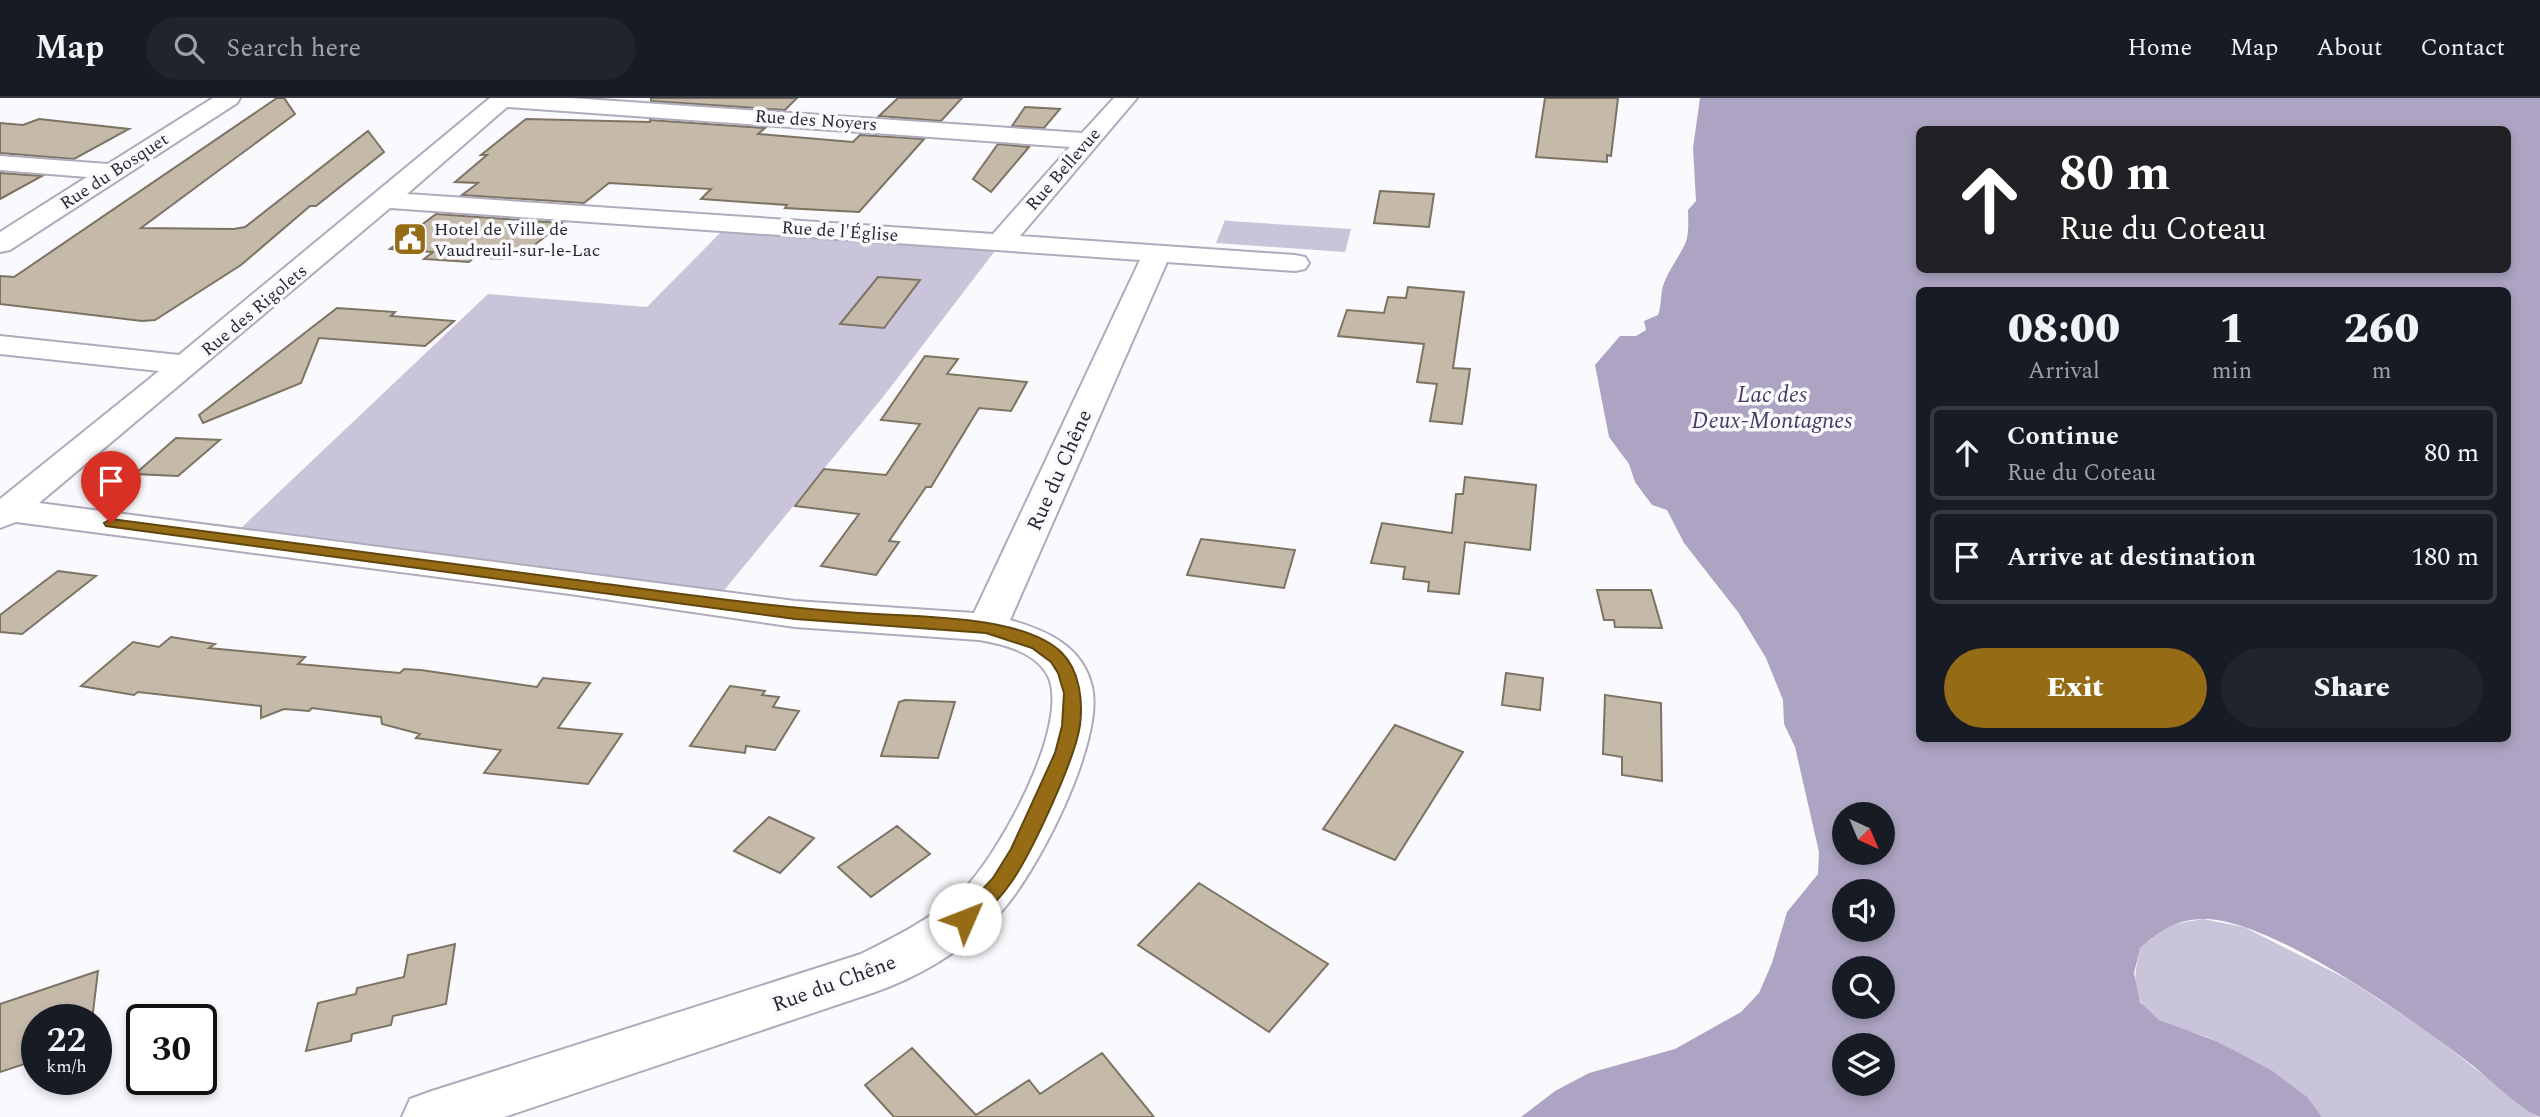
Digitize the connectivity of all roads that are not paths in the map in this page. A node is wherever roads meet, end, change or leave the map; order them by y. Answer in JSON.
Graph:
{"nodes":[{"id":1,"x":229,"y":98,"type":"edge"},
{"id":2,"x":1126,"y":98,"type":"edge"},
{"id":3,"x":503,"y":99,"type":"edge"},
{"id":4,"x":1088,"y":141,"type":"junction"},
{"id":5,"x":0,"y":163,"type":"edge"},
{"id":6,"x":113,"y":172,"type":"junction"},
{"id":7,"x":385,"y":200,"type":"junction"},
{"id":8,"x":1001,"y":242,"type":"junction"},
{"id":9,"x":0,"y":244,"type":"edge"},
{"id":10,"x":1157,"y":254,"type":"junction"},
{"id":11,"x":1294,"y":263,"type":"dead end"},
{"id":12,"x":0,"y":345,"type":"edge"},
{"id":13,"x":187,"y":365,"type":"junction"},
{"id":14,"x":4,"y":513,"type":"edge"},
{"id":15,"x":986,"y":628,"type":"junction"},
{"id":16,"x":429,"y":1117,"type":"edge"}],
"edges":[{"from":1,"to":6,"type":"street","name":"Rue du Bosquet"},
{"from":2,"to":4,"type":"street","name":"Rue Bellevue"},
{"from":3,"to":4,"type":"street","name":"Rue des Noyers"},
{"from":3,"to":7,"type":"street","name":"Rue des Rigolets"},
{"from":4,"to":8,"type":"street","name":"Rue Bellevue"},
{"from":5,"to":6,"type":"street"},
{"from":6,"to":9,"type":"street","name":"Rue du Bosquet"},
{"from":7,"to":8,"type":"street","name":"Rue de l'Église"},
{"from":7,"to":13,"type":"street","name":"Rue des Rigolets"},
{"from":8,"to":10,"type":"street","name":"Rue de l'Église"},
{"from":10,"to":11,"type":"street","name":"Rue de l'Église"},
{"from":10,"to":15,"type":"street","name":"Rue du Chêne"},
{"from":12,"to":13,"type":"street"},
{"from":13,"to":14,"type":"street","name":"Rue des Rigolets"},
{"from":14,"to":15,"type":"street"},
{"from":15,"to":16,"type":"street","name":"Rue du Chêne"}]}
